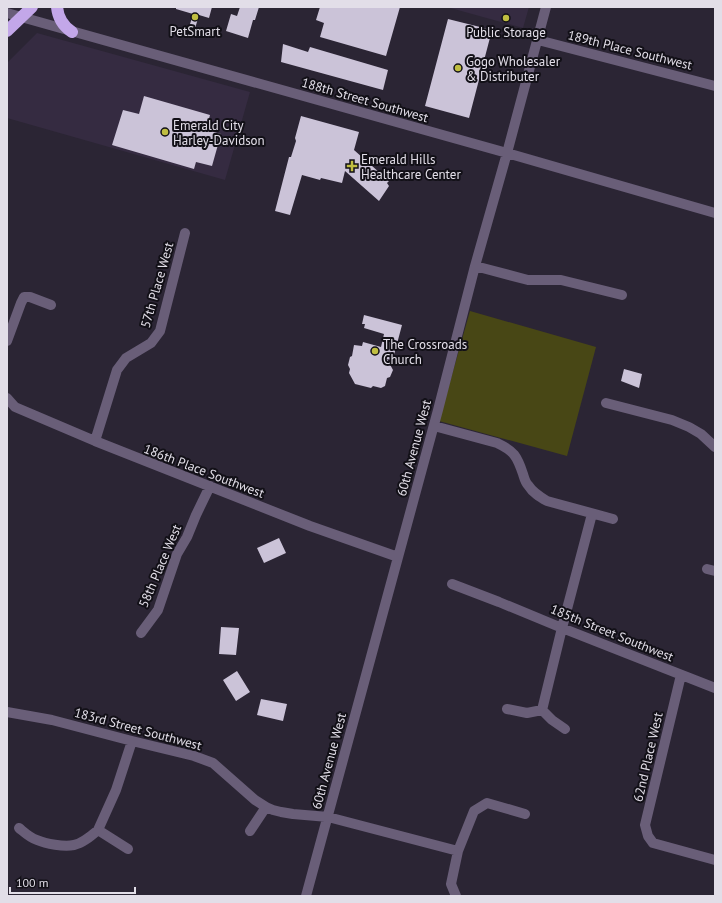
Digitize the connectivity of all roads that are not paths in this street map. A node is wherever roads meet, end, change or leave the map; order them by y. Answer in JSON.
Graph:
{"nodes":[{"id":1,"x":32,"y":7,"type":"edge"},
{"id":2,"x":57,"y":7,"type":"edge"},
{"id":3,"x":546,"y":7,"type":"edge"},
{"id":4,"x":7,"y":13,"type":"edge"},
{"id":5,"x":21,"y":17,"type":"junction"},
{"id":6,"x":7,"y":31,"type":"edge"},
{"id":7,"x":72,"y":32,"type":"junction"},
{"id":8,"x":538,"y":40,"type":"junction"},
{"id":9,"x":715,"y":86,"type":"edge"},
{"id":10,"x":507,"y":153,"type":"junction"},
{"id":11,"x":715,"y":213,"type":"edge"},
{"id":12,"x":185,"y":233,"type":"dead end"},
{"id":13,"x":475,"y":266,"type":"junction"},
{"id":14,"x":622,"y":296,"type":"dead end"},
{"id":15,"x":51,"y":305,"type":"dead end"},
{"id":16,"x":7,"y":341,"type":"edge"},
{"id":17,"x":7,"y":398,"type":"edge"},
{"id":18,"x":606,"y":403,"type":"dead end"},
{"id":19,"x":11,"y":408,"type":"edge"},
{"id":20,"x":434,"y":426,"type":"junction"},
{"id":21,"x":95,"y":441,"type":"junction"},
{"id":22,"x":715,"y":447,"type":"edge"},
{"id":23,"x":210,"y":486,"type":"junction"},
{"id":24,"x":592,"y":514,"type":"junction"},
{"id":25,"x":612,"y":519,"type":"dead end"},
{"id":26,"x":398,"y":557,"type":"junction"},
{"id":27,"x":452,"y":584,"type":"dead end"},
{"id":28,"x":562,"y":628,"type":"junction"},
{"id":29,"x":141,"y":633,"type":"dead end"},
{"id":30,"x":681,"y":675,"type":"junction"},
{"id":31,"x":715,"y":688,"type":"edge"},
{"id":32,"x":507,"y":709,"type":"dead end"},
{"id":33,"x":542,"y":710,"type":"junction"},
{"id":34,"x":7,"y":712,"type":"edge"},
{"id":35,"x":565,"y":729,"type":"dead end"},
{"id":36,"x":132,"y":741,"type":"junction"},
{"id":37,"x":266,"y":807,"type":"junction"},
{"id":38,"x":525,"y":814,"type":"dead end"},
{"id":39,"x":328,"y":817,"type":"junction"},
{"id":40,"x":19,"y":828,"type":"dead end"},
{"id":41,"x":98,"y":830,"type":"junction"},
{"id":42,"x":250,"y":831,"type":"dead end"},
{"id":43,"x":128,"y":849,"type":"dead end"},
{"id":44,"x":458,"y":851,"type":"junction"},
{"id":45,"x":715,"y":860,"type":"edge"},
{"id":46,"x":306,"y":896,"type":"edge"},
{"id":47,"x":456,"y":896,"type":"edge"}],
"edges":[{"from":1,"to":5,"type":"highway"},
{"from":2,"to":7,"type":"highway"},
{"from":3,"to":8,"type":"street","name":"60th Avenue West"},
{"from":4,"to":5,"type":"street","name":"188th Street Southwest"},
{"from":5,"to":6,"type":"highway"},
{"from":5,"to":7,"type":"street","name":"188th Street Southwest"},
{"from":7,"to":10,"type":"street","name":"188th Street Southwest"},
{"from":8,"to":9,"type":"street","name":"189th Place Southwest"},
{"from":8,"to":10,"type":"street","name":"60th Avenue West"},
{"from":10,"to":11,"type":"street","name":"188th Street Southwest"},
{"from":10,"to":13,"type":"street","name":"60th Avenue West"},
{"from":12,"to":21,"type":"street","name":"57th Place West"},
{"from":13,"to":14,"type":"street"},
{"from":13,"to":20,"type":"street","name":"60th Avenue West"},
{"from":15,"to":16,"type":"street"},
{"from":17,"to":19,"type":"street","name":"186th Place Southwest"},
{"from":18,"to":22,"type":"street"},
{"from":19,"to":21,"type":"street","name":"186th Place Southwest"},
{"from":20,"to":24,"type":"street"},
{"from":20,"to":26,"type":"street","name":"60th Avenue West"},
{"from":21,"to":23,"type":"street","name":"186th Place Southwest"},
{"from":23,"to":26,"type":"street","name":"186th Place Southwest"},
{"from":23,"to":29,"type":"street","name":"58th Place West"},
{"from":24,"to":25,"type":"street"},
{"from":24,"to":28,"type":"street"},
{"from":26,"to":39,"type":"street","name":"60th Avenue West"},
{"from":27,"to":28,"type":"street","name":"185th Street Southwest"},
{"from":28,"to":30,"type":"street","name":"185th Street Southwest"},
{"from":28,"to":33,"type":"street"},
{"from":30,"to":31,"type":"street","name":"185th Street Southwest"},
{"from":30,"to":45,"type":"street","name":"62nd Place West"},
{"from":32,"to":33,"type":"street"},
{"from":33,"to":35,"type":"street"},
{"from":34,"to":36,"type":"street","name":"183rd Street Southwest"},
{"from":36,"to":37,"type":"street","name":"183rd Street Southwest"},
{"from":36,"to":41,"type":"street"},
{"from":37,"to":39,"type":"street","name":"183rd Street Southwest"},
{"from":37,"to":42,"type":"street"},
{"from":38,"to":44,"type":"street"},
{"from":39,"to":44,"type":"street","name":"183rd Street Southwest"},
{"from":39,"to":46,"type":"street","name":"60th Avenue West"},
{"from":40,"to":41,"type":"street"},
{"from":41,"to":43,"type":"street"},
{"from":44,"to":47,"type":"street"}]}
